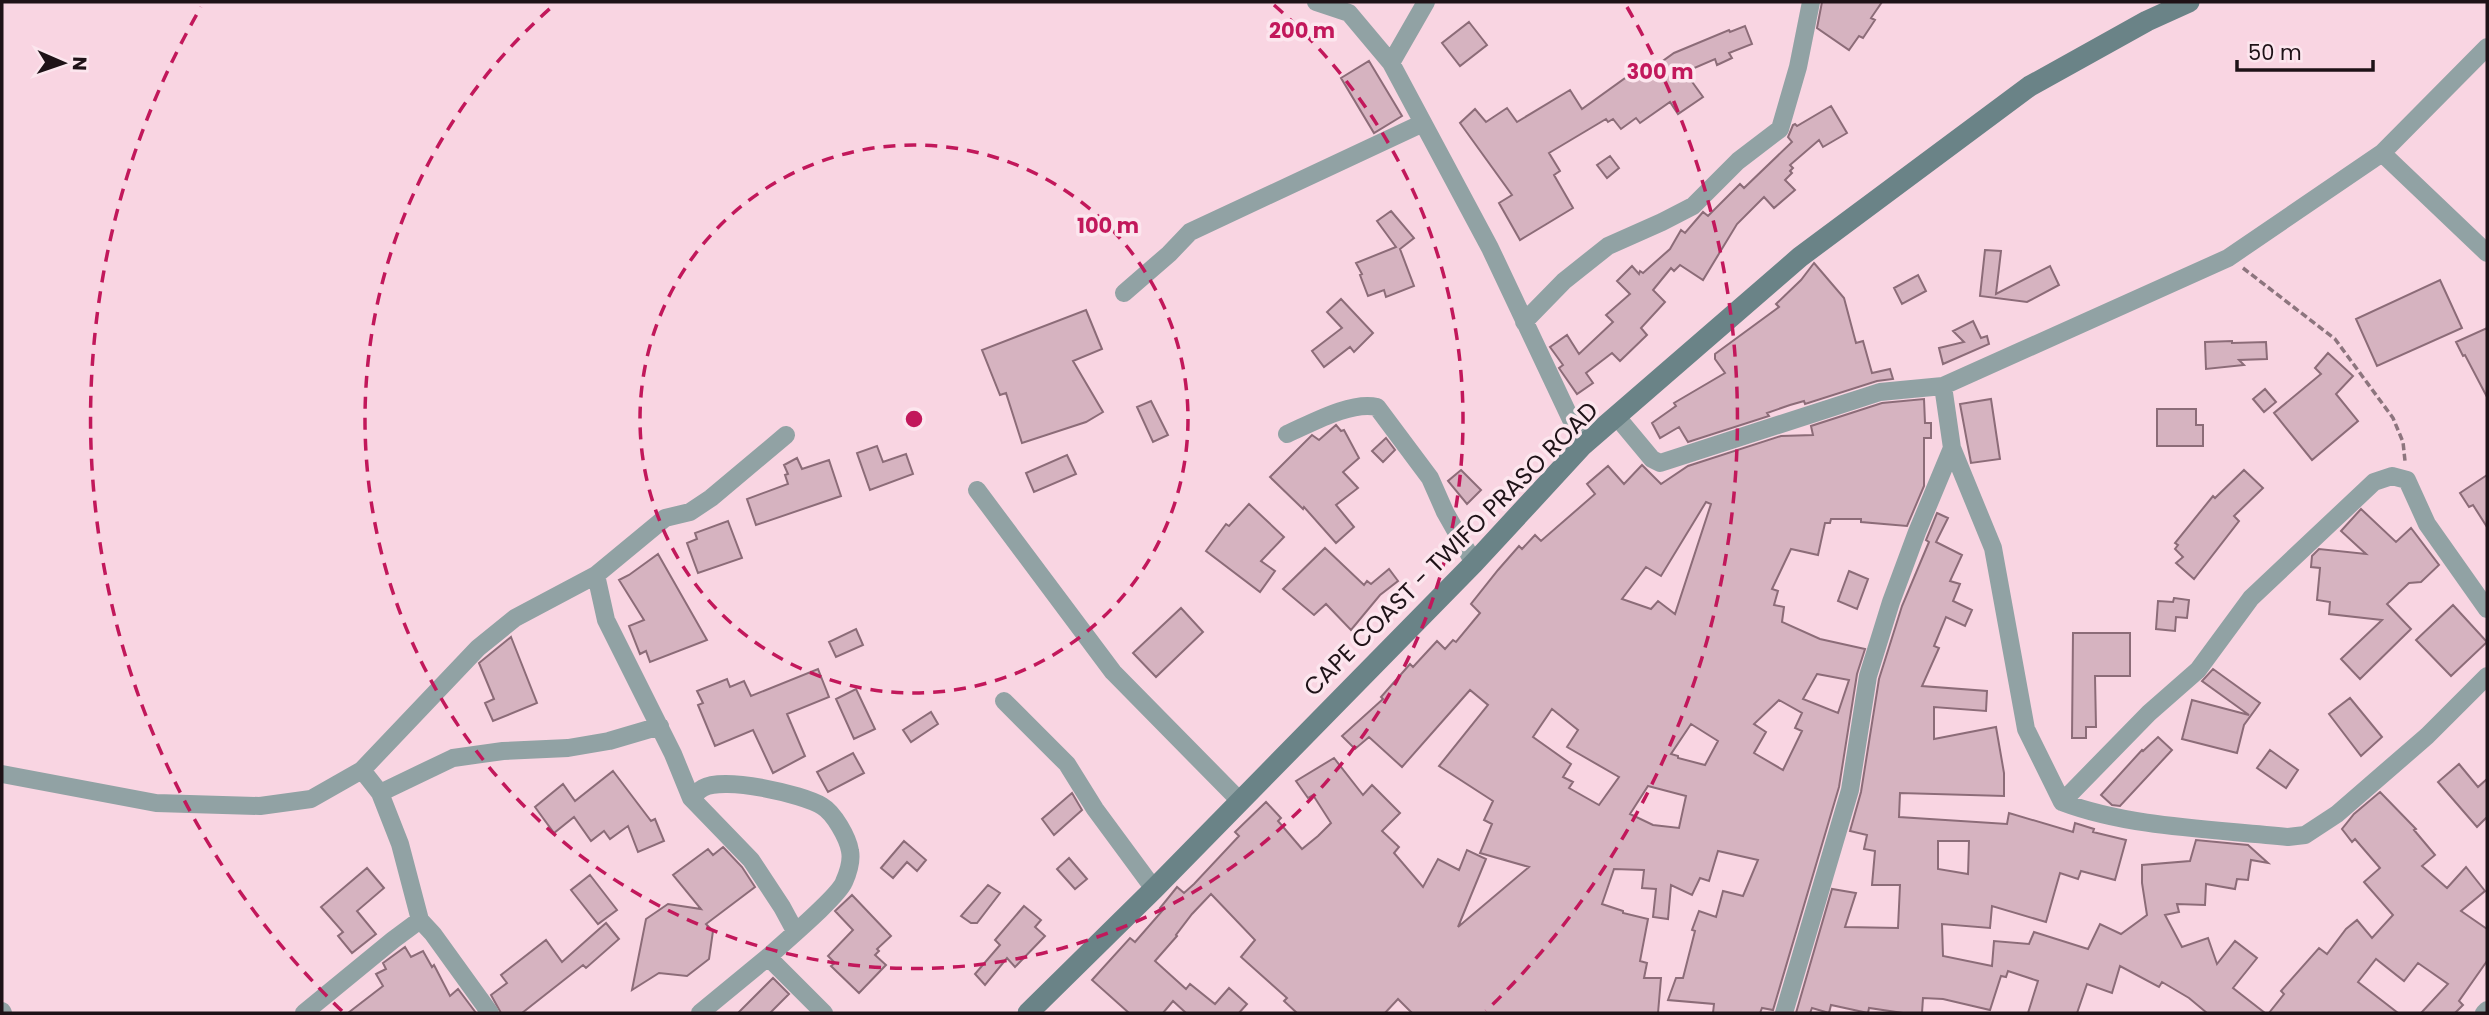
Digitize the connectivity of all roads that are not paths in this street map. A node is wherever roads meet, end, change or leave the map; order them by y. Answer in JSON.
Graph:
{"nodes":[{"id":1,"x":1316,"y":2,"type":"edge"},
{"id":2,"x":1426,"y":2,"type":"edge"},
{"id":3,"x":1811,"y":2,"type":"edge"},
{"id":4,"x":2189,"y":2,"type":"edge"},
{"id":5,"x":2487,"y":47,"type":"edge"},
{"id":6,"x":1391,"y":63,"type":"junction"},
{"id":7,"x":1423,"y":123,"type":"junction"},
{"id":8,"x":2382,"y":153,"type":"junction"},
{"id":9,"x":2487,"y":253,"type":"edge"},
{"id":10,"x":1124,"y":293,"type":"dead end"},
{"id":11,"x":1524,"y":322,"type":"junction"},
{"id":12,"x":1943,"y":386,"type":"junction"},
{"id":13,"x":1618,"y":417,"type":"junction"},
{"id":14,"x":1287,"y":434,"type":"dead end"},
{"id":15,"x":786,"y":435,"type":"dead end"},
{"id":16,"x":1583,"y":445,"type":"junction"},
{"id":17,"x":1952,"y":448,"type":"junction"},
{"id":18,"x":977,"y":490,"type":"dead end"},
{"id":19,"x":1474,"y":562,"type":"junction"},
{"id":20,"x":596,"y":575,"type":"junction"},
{"id":21,"x":2487,"y":610,"type":"edge"},
{"id":22,"x":2487,"y":677,"type":"edge"},
{"id":23,"x":1004,"y":701,"type":"dead end"},
{"id":24,"x":660,"y":726,"type":"junction"},
{"id":25,"x":362,"y":770,"type":"junction"},
{"id":26,"x":2,"y":774,"type":"edge"},
{"id":27,"x":380,"y":793,"type":"junction"},
{"id":28,"x":691,"y":798,"type":"junction"},
{"id":29,"x":1240,"y":801,"type":"junction"},
{"id":30,"x":2062,"y":802,"type":"junction"},
{"id":31,"x":1154,"y":889,"type":"junction"},
{"id":32,"x":420,"y":920,"type":"junction"},
{"id":33,"x":795,"y":931,"type":"junction"},
{"id":34,"x":768,"y":957,"type":"junction"},
{"id":35,"x":304,"y":1013,"type":"edge"},
{"id":36,"x":490,"y":1013,"type":"edge"},
{"id":37,"x":700,"y":1013,"type":"edge"},
{"id":38,"x":824,"y":1013,"type":"edge"},
{"id":39,"x":1028,"y":1013,"type":"edge"},
{"id":40,"x":1784,"y":1013,"type":"edge"}],
"edges":[{"from":1,"to":6,"type":"street"},
{"from":2,"to":6,"type":"street"},
{"from":3,"to":11,"type":"street"},
{"from":4,"to":13,"type":"main road","name":"CAPE COAST - TWIFO PRASO ROAD"},
{"from":5,"to":8,"type":"street"},
{"from":6,"to":7,"type":"street"},
{"from":7,"to":10,"type":"street"},
{"from":7,"to":11,"type":"street"},
{"from":8,"to":9,"type":"street"},
{"from":8,"to":12,"type":"street"},
{"from":11,"to":16,"type":"street"},
{"from":12,"to":13,"type":"street"},
{"from":12,"to":17,"type":"street"},
{"from":13,"to":16,"type":"main road","name":"CAPE COAST - TWIFO PRASO ROAD"},
{"from":14,"to":19,"type":"street"},
{"from":15,"to":20,"type":"street"},
{"from":16,"to":19,"type":"main road","name":"CAPE COAST - TWIFO PRASO ROAD"},
{"from":17,"to":30,"type":"street"},
{"from":17,"to":40,"type":"street"},
{"from":18,"to":29,"type":"street"},
{"from":19,"to":29,"type":"main road","name":"CAPE COAST - TWIFO PRASO ROAD"},
{"from":20,"to":24,"type":"street"},
{"from":20,"to":25,"type":"street"},
{"from":21,"to":30,"type":"street"},
{"from":22,"to":30,"type":"street"},
{"from":23,"to":31,"type":"street"},
{"from":24,"to":27,"type":"street"},
{"from":24,"to":28,"type":"street"},
{"from":25,"to":26,"type":"street"},
{"from":25,"to":27,"type":"street"},
{"from":27,"to":32,"type":"street"},
{"from":28,"to":33,"type":"street"},
{"from":28,"to":33,"type":"street"},
{"from":29,"to":31,"type":"main road","name":"CAPE COAST - TWIFO PRASO ROAD"},
{"from":31,"to":39,"type":"main road","name":"CAPE COAST - TWIFO PRASO ROAD"},
{"from":32,"to":35,"type":"street"},
{"from":32,"to":36,"type":"street"},
{"from":33,"to":34,"type":"street"},
{"from":34,"to":37,"type":"street"},
{"from":34,"to":38,"type":"street"}]}
